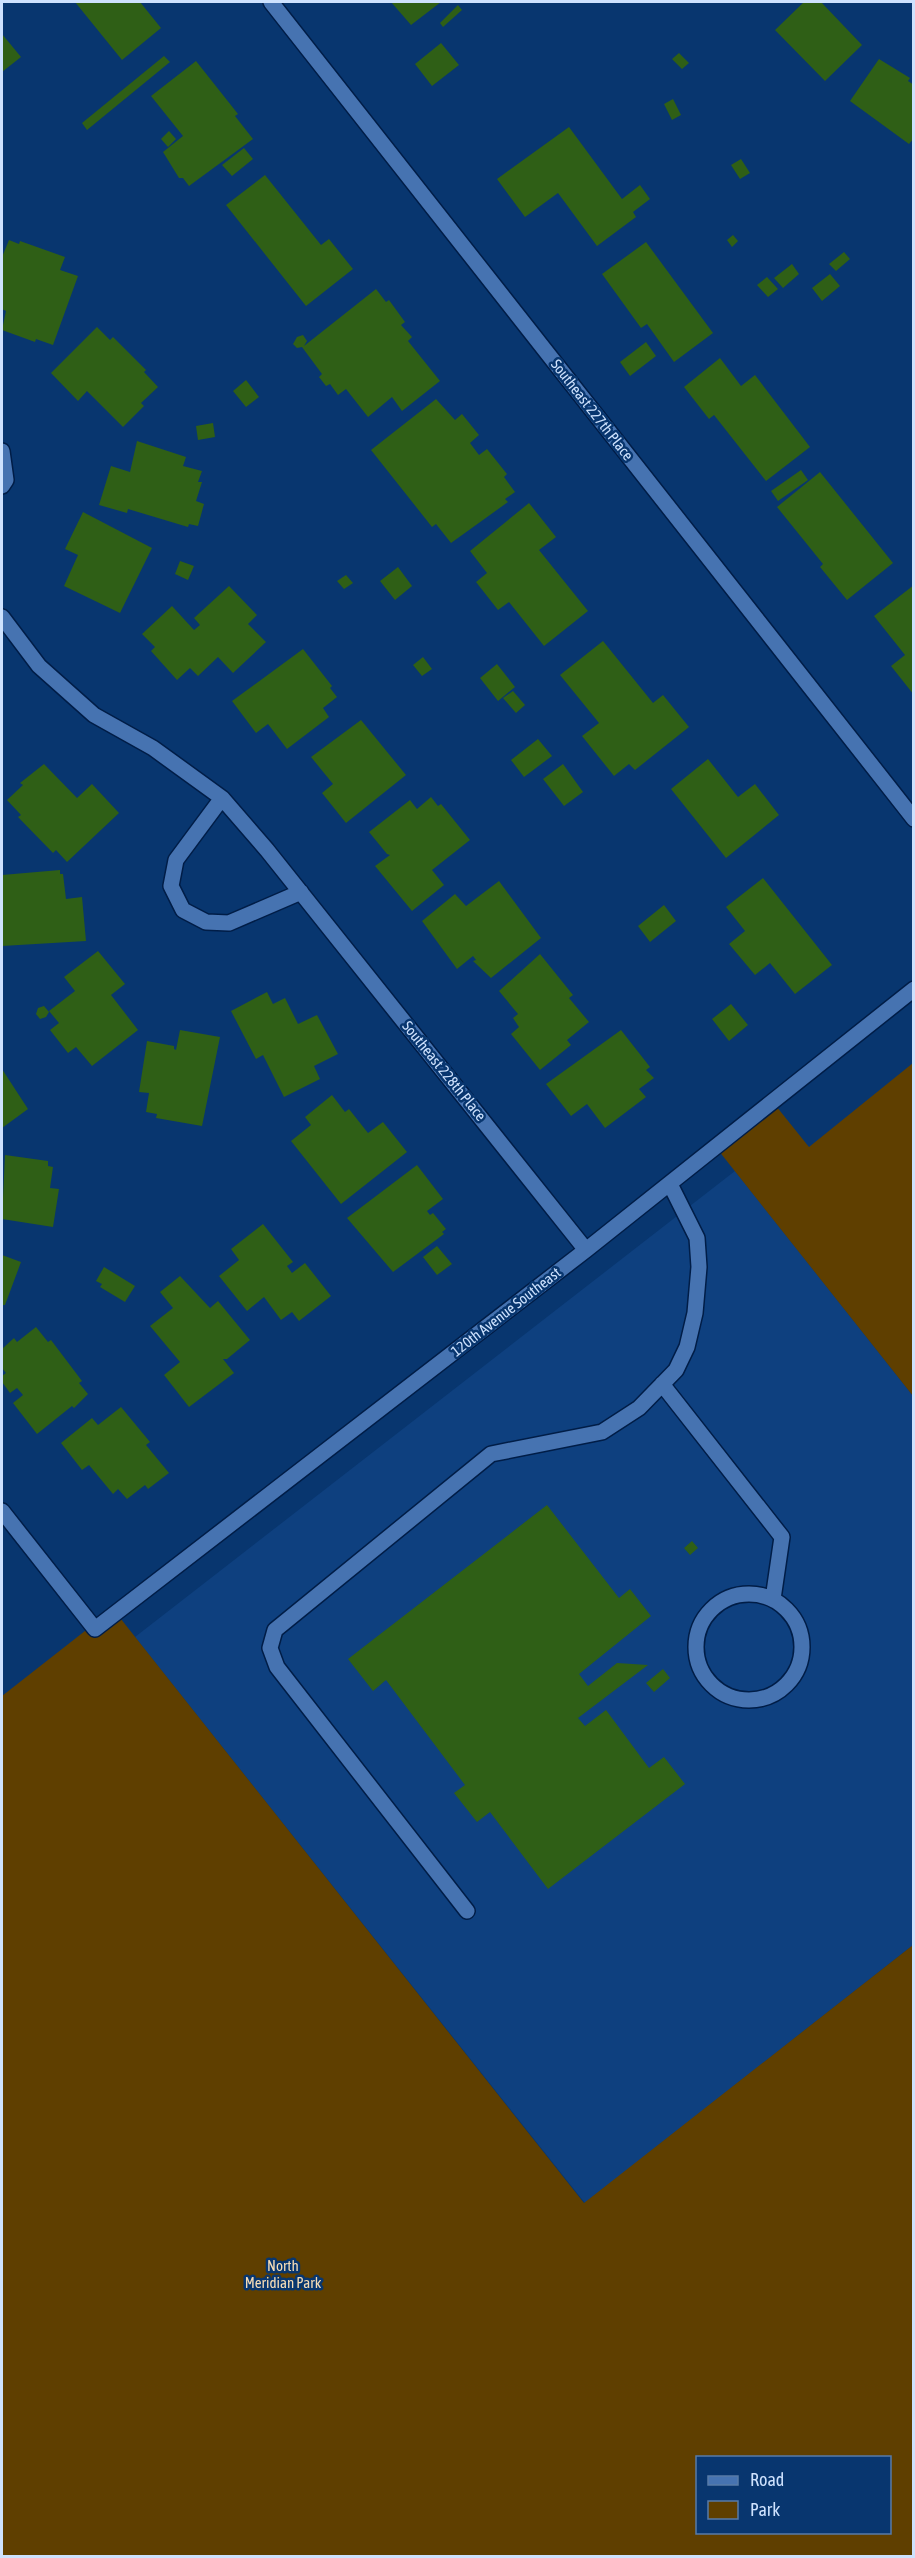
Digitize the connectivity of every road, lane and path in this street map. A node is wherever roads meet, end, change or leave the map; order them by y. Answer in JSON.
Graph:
{"nodes":[{"id":1,"x":271,"y":2,"type":"edge"},
{"id":2,"x":2,"y":452,"type":"edge"},
{"id":3,"x":2,"y":486,"type":"edge"},
{"id":4,"x":2,"y":617,"type":"edge"},
{"id":5,"x":222,"y":798,"type":"junction"},
{"id":6,"x":914,"y":819,"type":"edge"},
{"id":7,"x":301,"y":892,"type":"junction"},
{"id":8,"x":914,"y":989,"type":"edge"},
{"id":9,"x":670,"y":1184,"type":"junction"},
{"id":10,"x":586,"y":1250,"type":"junction"},
{"id":11,"x":662,"y":1384,"type":"junction"},
{"id":12,"x":2,"y":1511,"type":"edge"},
{"id":13,"x":773,"y":1599,"type":"junction"},
{"id":14,"x":467,"y":1911,"type":"dead end"}],
"edges":[{"from":1,"to":6,"type":"street","name":"Southeast 227th Place"},
{"from":2,"to":3,"type":"street"},
{"from":4,"to":5,"type":"street","name":"Southeast 228th Place"},
{"from":5,"to":7,"type":"street","name":"Southeast 228th Place"},
{"from":5,"to":7,"type":"street"},
{"from":7,"to":10,"type":"street","name":"Southeast 228th Place"},
{"from":8,"to":9,"type":"street","name":"120th Avenue Southeast"},
{"from":9,"to":10,"type":"street","name":"120th Avenue Southeast"},
{"from":9,"to":11,"type":"street"},
{"from":10,"to":12,"type":"street","name":"120th Avenue Southeast"},
{"from":11,"to":13,"type":"street"},
{"from":11,"to":14,"type":"street"},
{"from":13,"to":13,"type":"street"}]}
